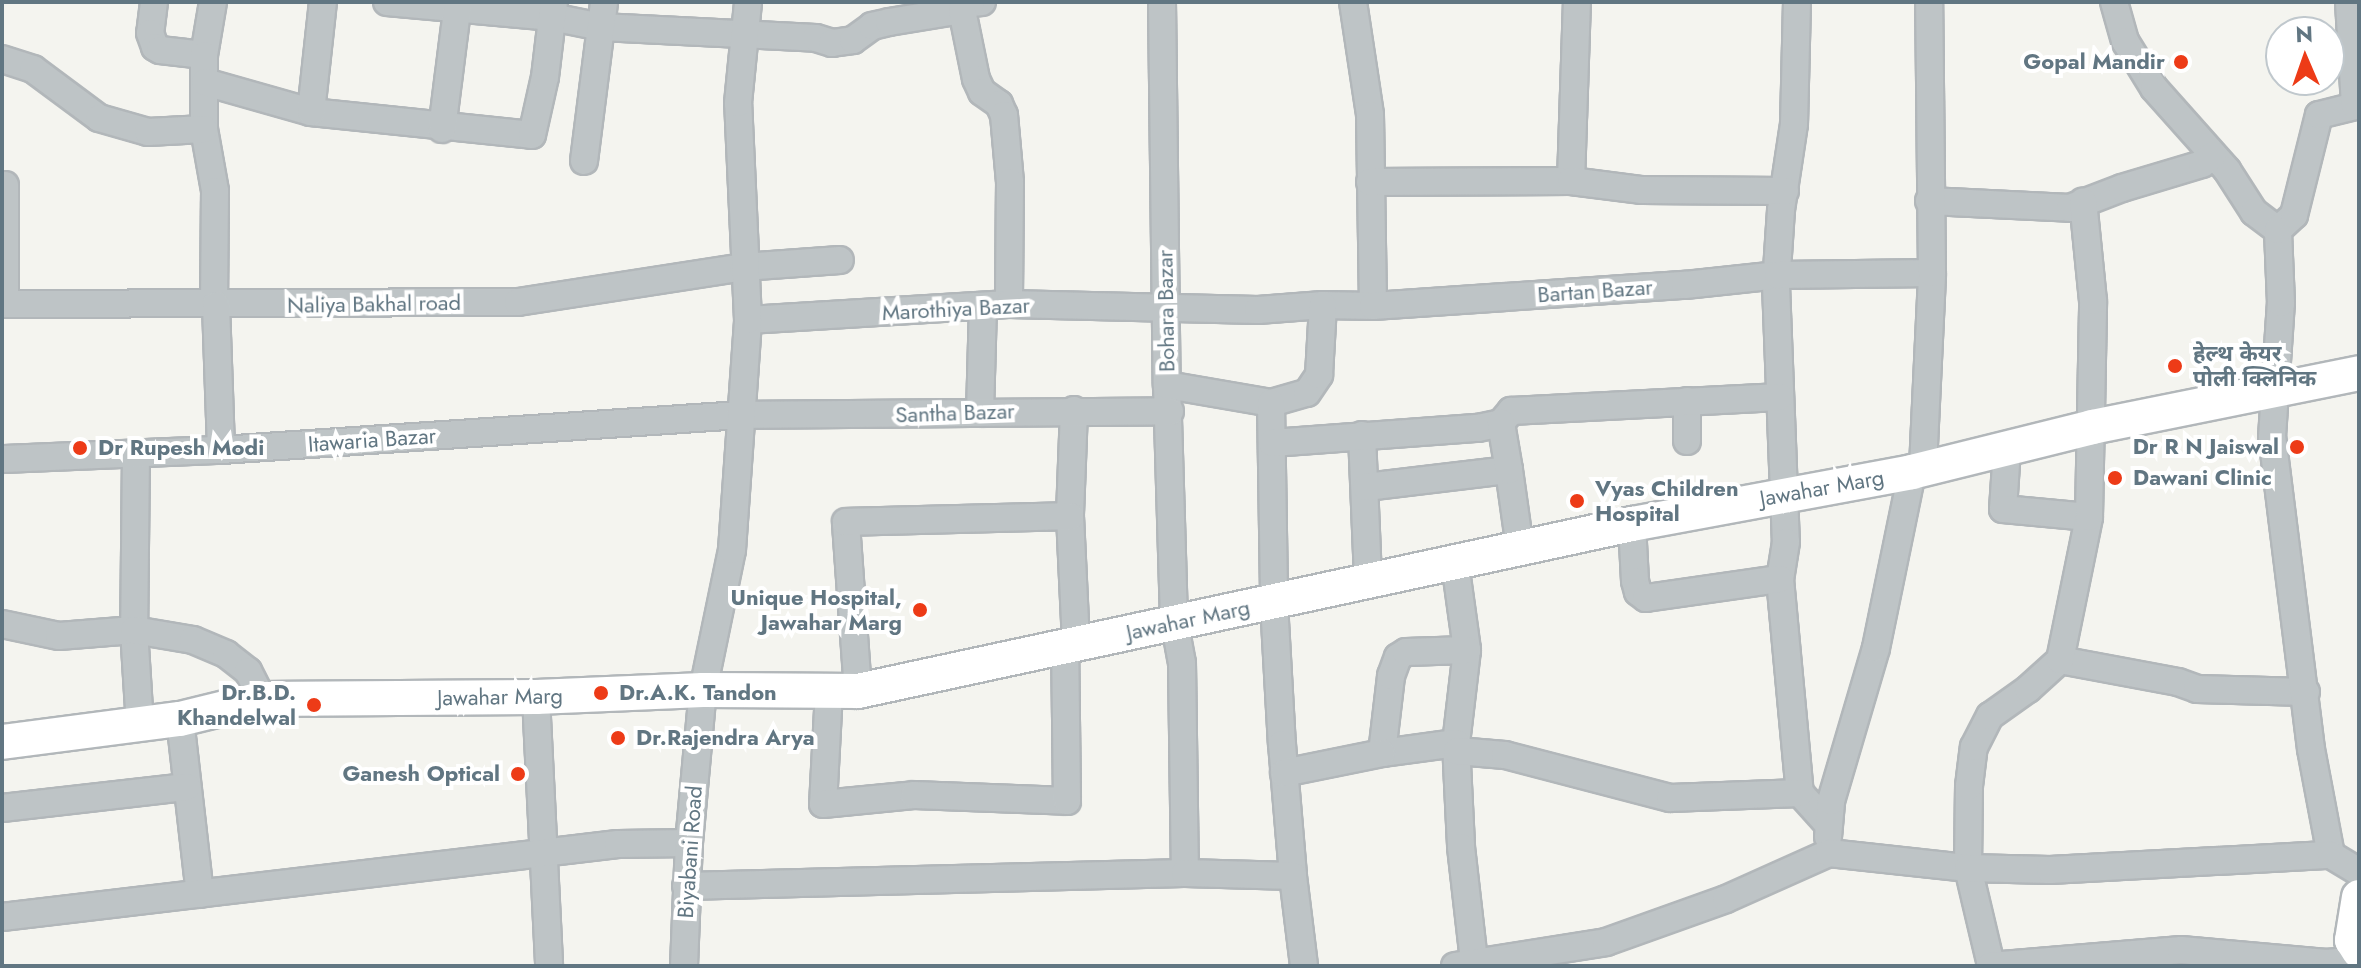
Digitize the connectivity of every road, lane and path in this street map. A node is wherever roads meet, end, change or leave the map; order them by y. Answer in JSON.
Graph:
{"nodes":[{"id":1,"x":154,"y":2,"type":"edge"},
{"id":2,"x":213,"y":2,"type":"edge"},
{"id":3,"x":323,"y":2,"type":"edge"},
{"id":4,"x":387,"y":2,"type":"edge"},
{"id":5,"x":748,"y":2,"type":"edge"},
{"id":6,"x":1162,"y":2,"type":"edge"},
{"id":7,"x":1353,"y":2,"type":"edge"},
{"id":8,"x":1577,"y":2,"type":"edge"},
{"id":9,"x":1797,"y":2,"type":"edge"},
{"id":10,"x":1929,"y":2,"type":"edge"},
{"id":11,"x":2114,"y":2,"type":"edge"},
{"id":12,"x":2349,"y":2,"type":"edge"},
{"id":13,"x":457,"y":5,"type":"edge"},
{"id":14,"x":972,"y":6,"type":"edge"},
{"id":15,"x":553,"y":9,"type":"edge"},
{"id":16,"x":602,"y":15,"type":"edge"},
{"id":17,"x":743,"y":37,"type":"junction"},
{"id":18,"x":2,"y":59,"type":"edge"},
{"id":19,"x":204,"y":68,"type":"junction"},
{"id":20,"x":311,"y":112,"type":"junction"},
{"id":21,"x":204,"y":129,"type":"junction"},
{"id":22,"x":442,"y":129,"type":"junction"},
{"id":23,"x":2213,"y":155,"type":"junction"},
{"id":24,"x":584,"y":161,"type":"dead end"},
{"id":25,"x":1571,"y":181,"type":"junction"},
{"id":26,"x":1370,"y":182,"type":"junction"},
{"id":27,"x":5,"y":185,"type":"dead end"},
{"id":28,"x":1785,"y":191,"type":"junction"},
{"id":29,"x":1929,"y":201,"type":"junction"},
{"id":30,"x":2083,"y":201,"type":"junction"},
{"id":31,"x":2278,"y":230,"type":"junction"},
{"id":32,"x":840,"y":260,"type":"dead end"},
{"id":33,"x":743,"y":267,"type":"junction"},
{"id":34,"x":1932,"y":273,"type":"junction"},
{"id":35,"x":1778,"y":275,"type":"junction"},
{"id":36,"x":4,"y":304,"type":"edge"},
{"id":37,"x":215,"y":305,"type":"junction"},
{"id":38,"x":1323,"y":305,"type":"junction"},
{"id":39,"x":996,"y":306,"type":"junction"},
{"id":40,"x":1373,"y":306,"type":"junction"},
{"id":41,"x":1165,"y":308,"type":"junction"},
{"id":42,"x":1258,"y":310,"type":"joint"},
{"id":43,"x":748,"y":320,"type":"junction"},
{"id":44,"x":2359,"y":373,"type":"edge"},
{"id":45,"x":2277,"y":391,"type":"junction"},
{"id":46,"x":1780,"y":397,"type":"junction"},
{"id":47,"x":1168,"y":398,"type":"junction"},
{"id":48,"x":1687,"y":401,"type":"junction"},
{"id":49,"x":1271,"y":403,"type":"junction"},
{"id":50,"x":1074,"y":410,"type":"junction"},
{"id":51,"x":980,"y":413,"type":"junction"},
{"id":52,"x":741,"y":415,"type":"junction"},
{"id":53,"x":1501,"y":423,"type":"junction"},
{"id":54,"x":2092,"y":427,"type":"junction"},
{"id":55,"x":1362,"y":435,"type":"junction"},
{"id":56,"x":1687,"y":441,"type":"dead end"},
{"id":57,"x":1272,"y":443,"type":"junction"},
{"id":58,"x":2007,"y":449,"type":"junction"},
{"id":59,"x":221,"y":450,"type":"junction"},
{"id":60,"x":136,"y":453,"type":"junction"},
{"id":61,"x":2,"y":459,"type":"edge"},
{"id":62,"x":1509,"y":470,"type":"junction"},
{"id":63,"x":1918,"y":470,"type":"junction"},
{"id":64,"x":1366,"y":487,"type":"junction"},
{"id":65,"x":1782,"y":494,"type":"junction"},
{"id":66,"x":1070,"y":516,"type":"junction"},
{"id":67,"x":2089,"y":517,"type":"junction"},
{"id":68,"x":1632,"y":524,"type":"junction"},
{"id":69,"x":1520,"y":548,"type":"junction"},
{"id":70,"x":1455,"y":563,"type":"junction"},
{"id":71,"x":1780,"y":579,"type":"junction"},
{"id":72,"x":1368,"y":580,"type":"junction"},
{"id":73,"x":1274,"y":603,"type":"junction"},
{"id":74,"x":1174,"y":620,"type":"junction"},
{"id":75,"x":2,"y":624,"type":"edge"},
{"id":76,"x":134,"y":630,"type":"junction"},
{"id":77,"x":1070,"y":646,"type":"junction"},
{"id":78,"x":1467,"y":650,"type":"junction"},
{"id":79,"x":2060,"y":660,"type":"junction"},
{"id":80,"x":703,"y":690,"type":"junction"},
{"id":81,"x":843,"y":691,"type":"junction"},
{"id":82,"x":2306,"y":692,"type":"junction"},
{"id":83,"x":536,"y":697,"type":"junction"},
{"id":84,"x":262,"y":699,"type":"junction"},
{"id":85,"x":180,"y":719,"type":"junction"},
{"id":86,"x":140,"y":725,"type":"junction"},
{"id":87,"x":2,"y":742,"type":"edge"},
{"id":88,"x":1456,"y":747,"type":"junction"},
{"id":89,"x":1382,"y":753,"type":"junction"},
{"id":90,"x":1284,"y":773,"type":"junction"},
{"id":91,"x":187,"y":787,"type":"junction"},
{"id":92,"x":1800,"y":793,"type":"junction"},
{"id":93,"x":2,"y":808,"type":"edge"},
{"id":94,"x":1827,"y":823,"type":"junction"},
{"id":95,"x":689,"y":843,"type":"junction"},
{"id":96,"x":545,"y":853,"type":"junction"},
{"id":97,"x":1829,"y":853,"type":"junction"},
{"id":98,"x":2331,"y":855,"type":"junction"},
{"id":99,"x":1968,"y":868,"type":"junction"},
{"id":100,"x":2359,"y":872,"type":"edge"},
{"id":101,"x":1185,"y":873,"type":"junction"},
{"id":102,"x":1293,"y":876,"type":"junction"},
{"id":103,"x":686,"y":886,"type":"junction"},
{"id":104,"x":200,"y":894,"type":"junction"},
{"id":105,"x":2359,"y":897,"type":"edge"},
{"id":106,"x":2,"y":917,"type":"edge"},
{"id":107,"x":2359,"y":951,"type":"edge"},
{"id":108,"x":1607,"y":954,"type":"edge"},
{"id":109,"x":2359,"y":960,"type":"edge"},
{"id":110,"x":1465,"y":963,"type":"edge"},
{"id":111,"x":549,"y":966,"type":"edge"},
{"id":112,"x":684,"y":966,"type":"edge"},
{"id":113,"x":1304,"y":966,"type":"edge"},
{"id":114,"x":1990,"y":966,"type":"edge"}],
"edges":[{"from":1,"to":19,"type":"street"},
{"from":2,"to":19,"type":"street"},
{"from":3,"to":20,"type":"street"},
{"from":4,"to":13,"type":"street"},
{"from":5,"to":17,"type":"street","name":"Biyabani Road"},
{"from":6,"to":41,"type":"street","name":"Bohara Bazar"},
{"from":7,"to":26,"type":"street"},
{"from":8,"to":25,"type":"street"},
{"from":9,"to":28,"type":"street"},
{"from":10,"to":29,"type":"street"},
{"from":11,"to":23,"type":"street"},
{"from":12,"to":31,"type":"street"},
{"from":13,"to":15,"type":"street"},
{"from":13,"to":22,"type":"street"},
{"from":14,"to":17,"type":"street"},
{"from":14,"to":39,"type":"street"},
{"from":15,"to":16,"type":"street"},
{"from":15,"to":22,"type":"street"},
{"from":16,"to":17,"type":"street"},
{"from":16,"to":24,"type":"street"},
{"from":17,"to":33,"type":"street","name":"Biyabani Road"},
{"from":18,"to":21,"type":"street"},
{"from":19,"to":20,"type":"street"},
{"from":19,"to":21,"type":"street"},
{"from":20,"to":22,"type":"street"},
{"from":21,"to":37,"type":"street"},
{"from":23,"to":30,"type":"street"},
{"from":23,"to":31,"type":"street"},
{"from":25,"to":26,"type":"street"},
{"from":25,"to":28,"type":"street"},
{"from":26,"to":40,"type":"street"},
{"from":27,"to":36,"type":"street"},
{"from":28,"to":35,"type":"street"},
{"from":29,"to":30,"type":"street"},
{"from":29,"to":34,"type":"street"},
{"from":30,"to":54,"type":"street"},
{"from":31,"to":45,"type":"street"},
{"from":32,"to":33,"type":"street","name":"Naliya Bakhal road"},
{"from":33,"to":37,"type":"street","name":"Naliya Bakhal road"},
{"from":33,"to":43,"type":"street","name":"Biyabani Road"},
{"from":34,"to":35,"type":"street","name":"Bartan Bazar"},
{"from":34,"to":63,"type":"street"},
{"from":35,"to":40,"type":"street","name":"Bartan Bazar"},
{"from":35,"to":46,"type":"street"},
{"from":36,"to":37,"type":"street","name":"Naliya Bakhal road"},
{"from":37,"to":59,"type":"street"},
{"from":38,"to":40,"type":"street","name":"Bartan Bazar"},
{"from":38,"to":42,"type":"street","name":"Bartan Bazar"},
{"from":38,"to":49,"type":"street"},
{"from":39,"to":41,"type":"street","name":"Marothiya Bazar"},
{"from":39,"to":43,"type":"street","name":"Marothiya Bazar"},
{"from":39,"to":51,"type":"street"},
{"from":41,"to":42,"type":"street","name":"Marothiya Bazar"},
{"from":41,"to":47,"type":"street","name":"Bohara Bazar"},
{"from":43,"to":52,"type":"street","name":"Biyabani Road"},
{"from":44,"to":45,"type":"main road","name":"Jawahar Marg"},
{"from":45,"to":54,"type":"main road","name":"Jawahar Marg"},
{"from":45,"to":82,"type":"street"},
{"from":46,"to":48,"type":"street"},
{"from":46,"to":65,"type":"street"},
{"from":47,"to":49,"type":"street","name":"Santha Bazar"},
{"from":47,"to":50,"type":"street","name":"Santha Bazar"},
{"from":47,"to":74,"type":"street","name":"Bohara Bazar"},
{"from":48,"to":53,"type":"street"},
{"from":48,"to":56,"type":"street"},
{"from":49,"to":57,"type":"street"},
{"from":50,"to":51,"type":"street","name":"Santha Bazar"},
{"from":50,"to":66,"type":"street"},
{"from":51,"to":52,"type":"street","name":"Santha Bazar"},
{"from":52,"to":59,"type":"street","name":"Itawaria Bazar"},
{"from":52,"to":80,"type":"street","name":"Biyabani Road"},
{"from":53,"to":55,"type":"street"},
{"from":53,"to":62,"type":"street"},
{"from":54,"to":58,"type":"main road","name":"Jawahar Marg"},
{"from":54,"to":67,"type":"street"},
{"from":55,"to":57,"type":"street"},
{"from":55,"to":64,"type":"street"},
{"from":57,"to":73,"type":"street"},
{"from":58,"to":63,"type":"main road","name":"Jawahar Marg"},
{"from":58,"to":67,"type":"street"},
{"from":59,"to":60,"type":"street","name":"Itawaria Bazar"},
{"from":60,"to":61,"type":"street","name":"Itawaria Bazar"},
{"from":60,"to":76,"type":"street"},
{"from":62,"to":64,"type":"street"},
{"from":62,"to":69,"type":"street"},
{"from":63,"to":65,"type":"main road","name":"Jawahar Marg"},
{"from":63,"to":94,"type":"street"},
{"from":64,"to":72,"type":"street"},
{"from":65,"to":68,"type":"main road","name":"Jawahar Marg"},
{"from":65,"to":71,"type":"street"},
{"from":66,"to":77,"type":"street"},
{"from":66,"to":81,"type":"street"},
{"from":67,"to":79,"type":"street"},
{"from":68,"to":69,"type":"main road","name":"Jawahar Marg"},
{"from":68,"to":71,"type":"street"},
{"from":69,"to":70,"type":"main road","name":"Jawahar Marg"},
{"from":70,"to":72,"type":"main road","name":"Jawahar Marg"},
{"from":70,"to":78,"type":"street"},
{"from":71,"to":92,"type":"street"},
{"from":72,"to":73,"type":"main road","name":"Jawahar Marg"},
{"from":73,"to":74,"type":"main road","name":"Jawahar Marg"},
{"from":73,"to":90,"type":"street"},
{"from":74,"to":77,"type":"main road","name":"Jawahar Marg"},
{"from":74,"to":101,"type":"street","name":"Bohara Bazar"},
{"from":75,"to":76,"type":"street"},
{"from":76,"to":84,"type":"street"},
{"from":76,"to":86,"type":"street"},
{"from":77,"to":81,"type":"main road","name":"Jawahar Marg"},
{"from":77,"to":81,"type":"street"},
{"from":78,"to":88,"type":"street"},
{"from":78,"to":89,"type":"street"},
{"from":79,"to":82,"type":"street"},
{"from":79,"to":99,"type":"street"},
{"from":80,"to":81,"type":"main road","name":"Jawahar Marg"},
{"from":80,"to":83,"type":"main road","name":"Jawahar Marg"},
{"from":80,"to":95,"type":"street","name":"Biyabani Road"},
{"from":82,"to":98,"type":"street"},
{"from":83,"to":84,"type":"main road","name":"Jawahar Marg"},
{"from":83,"to":96,"type":"street"},
{"from":84,"to":85,"type":"main road","name":"Jawahar Marg"},
{"from":85,"to":86,"type":"main road","name":"Jawahar Marg"},
{"from":85,"to":91,"type":"street"},
{"from":86,"to":87,"type":"main road","name":"Jawahar Marg"},
{"from":88,"to":89,"type":"street"},
{"from":88,"to":92,"type":"street"},
{"from":88,"to":110,"type":"street"},
{"from":89,"to":90,"type":"street"},
{"from":90,"to":102,"type":"street"},
{"from":91,"to":93,"type":"street"},
{"from":91,"to":104,"type":"street"},
{"from":92,"to":94,"type":"street"},
{"from":94,"to":97,"type":"street"},
{"from":95,"to":96,"type":"street"},
{"from":95,"to":103,"type":"street","name":"Biyabani Road"},
{"from":96,"to":104,"type":"street"},
{"from":96,"to":111,"type":"street"},
{"from":97,"to":99,"type":"street"},
{"from":97,"to":108,"type":"street"},
{"from":98,"to":99,"type":"street"},
{"from":98,"to":100,"type":"street"},
{"from":99,"to":114,"type":"street"},
{"from":101,"to":102,"type":"street"},
{"from":101,"to":103,"type":"street"},
{"from":102,"to":113,"type":"street"},
{"from":103,"to":112,"type":"street","name":"Biyabani Road"},
{"from":104,"to":106,"type":"street"},
{"from":105,"to":107,"type":"main road"},
{"from":108,"to":110,"type":"street"},
{"from":109,"to":114,"type":"street"}]}
